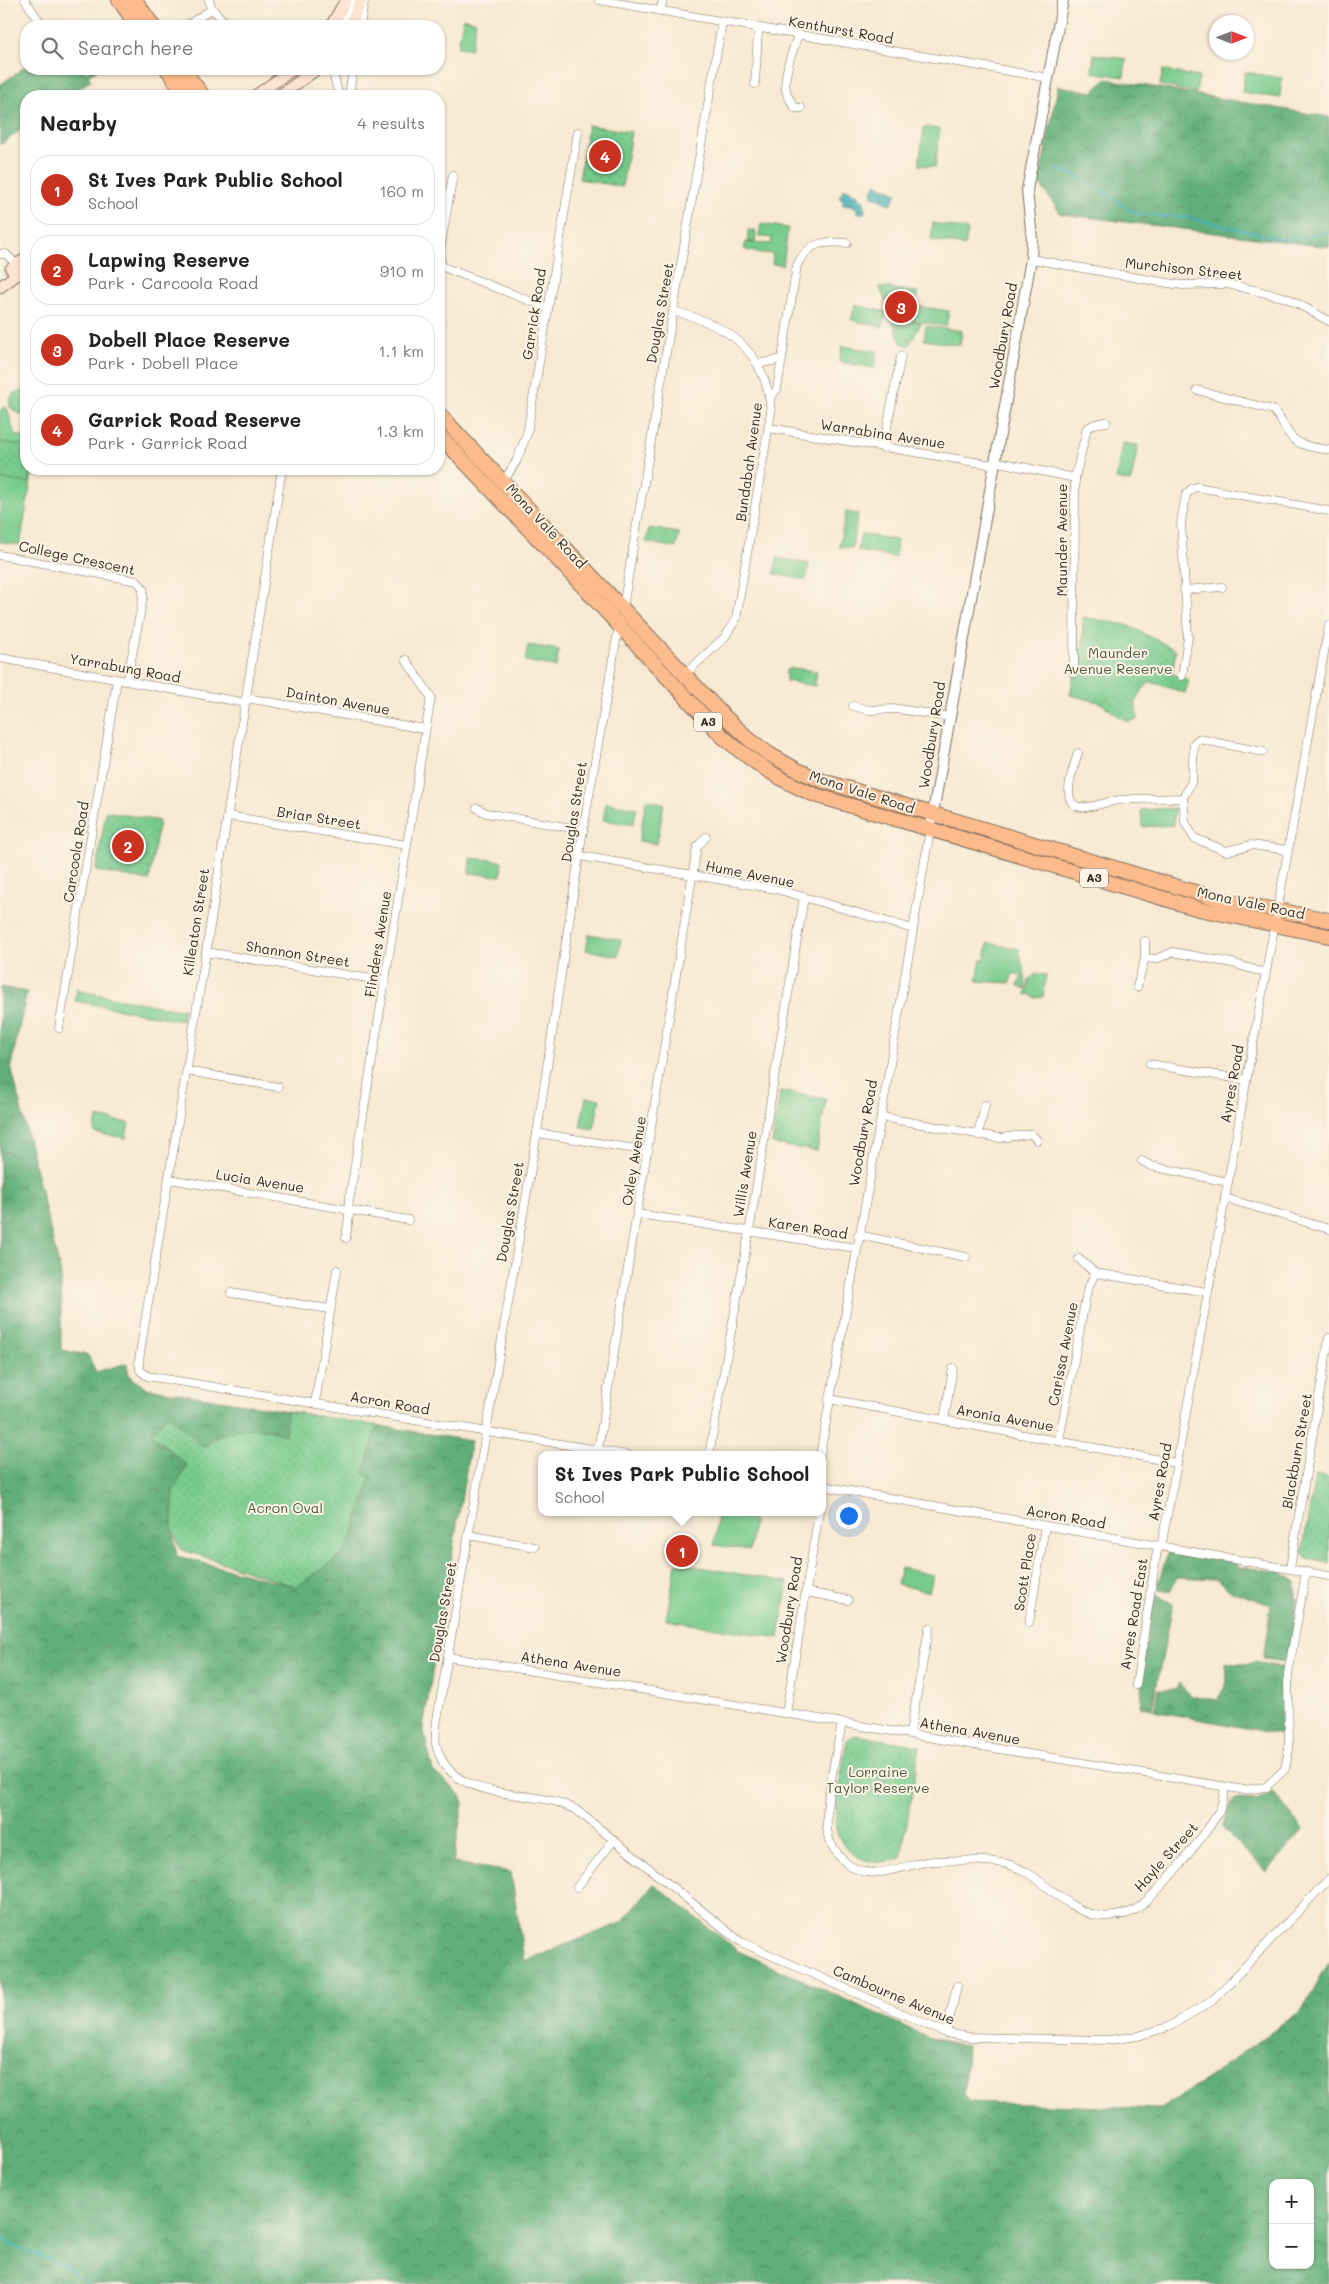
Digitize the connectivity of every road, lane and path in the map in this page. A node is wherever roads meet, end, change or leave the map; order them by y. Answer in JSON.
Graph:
{"nodes":[{"id":1,"x":25,"y":0,"type":"edge"},
{"id":2,"x":119,"y":0,"type":"edge"},
{"id":3,"x":135,"y":0,"type":"edge"},
{"id":4,"x":208,"y":0,"type":"edge"},
{"id":5,"x":346,"y":0,"type":"edge"},
{"id":6,"x":353,"y":0,"type":"edge"},
{"id":7,"x":363,"y":0,"type":"edge"},
{"id":8,"x":598,"y":0,"type":"edge"},
{"id":9,"x":662,"y":0,"type":"edge"},
{"id":10,"x":1063,"y":0,"type":"edge"},
{"id":11,"x":212,"y":9,"type":"junction"},
{"id":12,"x":660,"y":11,"type":"junction"},
{"id":13,"x":39,"y":20,"type":"edge"},
{"id":14,"x":133,"y":20,"type":"edge"},
{"id":15,"x":149,"y":20,"type":"edge"},
{"id":16,"x":195,"y":20,"type":"edge"},
{"id":17,"x":223,"y":20,"type":"edge"},
{"id":18,"x":334,"y":20,"type":"edge"},
{"id":19,"x":343,"y":20,"type":"edge"},
{"id":20,"x":353,"y":20,"type":"edge"},
{"id":21,"x":361,"y":20,"type":"edge"},
{"id":22,"x":722,"y":22,"type":"junction"},
{"id":23,"x":756,"y":28,"type":"junction"},
{"id":24,"x":798,"y":35,"type":"junction"},
{"id":25,"x":171,"y":75,"type":"edge"},
{"id":26,"x":187,"y":75,"type":"edge"},
{"id":27,"x":285,"y":75,"type":"edge"},
{"id":28,"x":308,"y":75,"type":"edge"},
{"id":29,"x":334,"y":75,"type":"edge"},
{"id":30,"x":353,"y":75,"type":"edge"},
{"id":31,"x":1049,"y":78,"type":"junction"},
{"id":32,"x":755,"y":84,"type":"dead end"},
{"id":33,"x":182,"y":90,"type":"edge"},
{"id":34,"x":199,"y":90,"type":"edge"},
{"id":35,"x":263,"y":90,"type":"edge"},
{"id":36,"x":287,"y":90,"type":"edge"},
{"id":37,"x":337,"y":90,"type":"edge"},
{"id":38,"x":350,"y":90,"type":"edge"},
{"id":39,"x":801,"y":108,"type":"dead end"},
{"id":40,"x":578,"y":132,"type":"dead end"},
{"id":41,"x":453,"y":175,"type":"dead end"},
{"id":42,"x":445,"y":221,"type":"edge"},
{"id":43,"x":847,"y":243,"type":"dead end"},
{"id":44,"x":0,"y":254,"type":"edge"},
{"id":45,"x":1031,"y":259,"type":"junction"},
{"id":46,"x":20,"y":262,"type":"edge"},
{"id":47,"x":20,"y":266,"type":"edge"},
{"id":48,"x":20,"y":267,"type":"edge"},
{"id":49,"x":445,"y":268,"type":"edge"},
{"id":50,"x":0,"y":278,"type":"edge"},
{"id":51,"x":0,"y":287,"type":"edge"},
{"id":52,"x":548,"y":308,"type":"junction"},
{"id":53,"x":673,"y":310,"type":"junction"},
{"id":54,"x":1329,"y":320,"type":"edge"},
{"id":55,"x":901,"y":356,"type":"dead end"},
{"id":56,"x":782,"y":359,"type":"junction"},
{"id":57,"x":758,"y":364,"type":"junction"},
{"id":58,"x":1198,"y":390,"type":"dead end"},
{"id":59,"x":770,"y":398,"type":"junction"},
{"id":60,"x":445,"y":420,"type":"edge"},
{"id":61,"x":1106,"y":422,"type":"dead end"},
{"id":62,"x":769,"y":428,"type":"junction"},
{"id":63,"x":445,"y":441,"type":"edge"},
{"id":64,"x":883,"y":448,"type":"junction"},
{"id":65,"x":1329,"y":450,"type":"edge"},
{"id":66,"x":994,"y":463,"type":"junction"},
{"id":67,"x":281,"y":475,"type":"edge"},
{"id":68,"x":1075,"y":478,"type":"junction"},
{"id":69,"x":503,"y":482,"type":"junction"},
{"id":70,"x":494,"y":493,"type":"junction"},
{"id":71,"x":1329,"y":511,"type":"edge"},
{"id":72,"x":0,"y":555,"type":"edge"},
{"id":73,"x":1222,"y":587,"type":"dead end"},
{"id":74,"x":1184,"y":590,"type":"junction"},
{"id":75,"x":623,"y":607,"type":"junction"},
{"id":76,"x":619,"y":625,"type":"junction"},
{"id":77,"x":1329,"y":625,"type":"edge"},
{"id":78,"x":0,"y":658,"type":"edge"},
{"id":79,"x":406,"y":660,"type":"dead end"},
{"id":80,"x":1074,"y":673,"type":"dead end"},
{"id":81,"x":685,"y":674,"type":"junction"},
{"id":82,"x":1182,"y":676,"type":"dead end"},
{"id":83,"x":117,"y":680,"type":"junction"},
{"id":84,"x":127,"y":682,"type":"junction"},
{"id":85,"x":246,"y":700,"type":"junction"},
{"id":86,"x":853,"y":706,"type":"dead end"},
{"id":87,"x":949,"y":717,"type":"junction"},
{"id":88,"x":425,"y":729,"type":"junction"},
{"id":89,"x":1263,"y":752,"type":"dead end"},
{"id":90,"x":1078,"y":753,"type":"dead end"},
{"id":91,"x":1183,"y":798,"type":"junction"},
{"id":92,"x":477,"y":808,"type":"dead end"},
{"id":93,"x":933,"y":815,"type":"junction"},
{"id":94,"x":228,"y":816,"type":"junction"},
{"id":95,"x":583,"y":830,"type":"junction"},
{"id":96,"x":930,"y":830,"type":"junction"},
{"id":97,"x":706,"y":837,"type":"dead end"},
{"id":98,"x":407,"y":845,"type":"junction"},
{"id":99,"x":1288,"y":850,"type":"junction"},
{"id":100,"x":580,"y":856,"type":"junction"},
{"id":101,"x":692,"y":875,"type":"junction"},
{"id":102,"x":804,"y":897,"type":"junction"},
{"id":103,"x":1277,"y":911,"type":"junction"},
{"id":104,"x":1329,"y":920,"type":"edge"},
{"id":105,"x":1274,"y":926,"type":"junction"},
{"id":106,"x":913,"y":928,"type":"junction"},
{"id":107,"x":1329,"y":936,"type":"edge"},
{"id":108,"x":1145,"y":941,"type":"dead end"},
{"id":109,"x":206,"y":952,"type":"junction"},
{"id":110,"x":1144,"y":958,"type":"junction"},
{"id":111,"x":1265,"y":973,"type":"junction"},
{"id":112,"x":385,"y":981,"type":"junction"},
{"id":113,"x":1137,"y":987,"type":"dead end"},
{"id":114,"x":59,"y":1028,"type":"dead end"},
{"id":115,"x":1150,"y":1064,"type":"dead end"},
{"id":116,"x":187,"y":1071,"type":"junction"},
{"id":117,"x":1246,"y":1080,"type":"junction"},
{"id":118,"x":278,"y":1086,"type":"dead end"},
{"id":119,"x":985,"y":1106,"type":"dead end"},
{"id":120,"x":881,"y":1117,"type":"junction"},
{"id":121,"x":536,"y":1133,"type":"junction"},
{"id":122,"x":978,"y":1135,"type":"junction"},
{"id":123,"x":1037,"y":1140,"type":"dead end"},
{"id":124,"x":648,"y":1151,"type":"junction"},
{"id":125,"x":1142,"y":1161,"type":"dead end"},
{"id":126,"x":169,"y":1179,"type":"junction"},
{"id":127,"x":1228,"y":1182,"type":"junction"},
{"id":128,"x":1225,"y":1198,"type":"junction"},
{"id":129,"x":348,"y":1208,"type":"junction"},
{"id":130,"x":638,"y":1214,"type":"junction"},
{"id":131,"x":408,"y":1220,"type":"dead end"},
{"id":132,"x":1329,"y":1229,"type":"edge"},
{"id":133,"x":749,"y":1232,"type":"junction"},
{"id":134,"x":858,"y":1235,"type":"junction"},
{"id":135,"x":346,"y":1238,"type":"dead end"},
{"id":136,"x":856,"y":1248,"type":"junction"},
{"id":137,"x":966,"y":1257,"type":"dead end"},
{"id":138,"x":1079,"y":1259,"type":"dead end"},
{"id":139,"x":337,"y":1270,"type":"dead end"},
{"id":140,"x":1095,"y":1273,"type":"junction"},
{"id":141,"x":1207,"y":1292,"type":"junction"},
{"id":142,"x":231,"y":1293,"type":"dead end"},
{"id":143,"x":329,"y":1309,"type":"junction"},
{"id":144,"x":1329,"y":1341,"type":"edge"},
{"id":145,"x":953,"y":1368,"type":"dead end"},
{"id":146,"x":147,"y":1376,"type":"joint"},
{"id":147,"x":829,"y":1399,"type":"junction"},
{"id":148,"x":315,"y":1403,"type":"junction"},
{"id":149,"x":944,"y":1420,"type":"junction"},
{"id":150,"x":486,"y":1432,"type":"junction"},
{"id":151,"x":1059,"y":1440,"type":"junction"},
{"id":152,"x":598,"y":1450,"type":"junction"},
{"id":153,"x":604,"y":1451,"type":"edge"},
{"id":154,"x":710,"y":1451,"type":"edge"},
{"id":155,"x":821,"y":1451,"type":"edge"},
{"id":156,"x":1177,"y":1462,"type":"junction"},
{"id":157,"x":826,"y":1487,"type":"edge"},
{"id":158,"x":818,"y":1516,"type":"edge"},
{"id":159,"x":1045,"y":1526,"type":"junction"},
{"id":160,"x":468,"y":1535,"type":"junction"},
{"id":161,"x":535,"y":1546,"type":"dead end"},
{"id":162,"x":1159,"y":1547,"type":"junction"},
{"id":163,"x":1290,"y":1568,"type":"junction"},
{"id":164,"x":1306,"y":1572,"type":"junction"},
{"id":165,"x":1329,"y":1576,"type":"edge"},
{"id":166,"x":806,"y":1592,"type":"junction"},
{"id":167,"x":848,"y":1600,"type":"dead end"},
{"id":168,"x":1029,"y":1623,"type":"dead end"},
{"id":169,"x":929,"y":1628,"type":"dead end"},
{"id":170,"x":448,"y":1657,"type":"junction"},
{"id":171,"x":1136,"y":1685,"type":"dead end"},
{"id":172,"x":786,"y":1713,"type":"junction"},
{"id":173,"x":842,"y":1723,"type":"junction"},
{"id":174,"x":910,"y":1734,"type":"junction"},
{"id":175,"x":474,"y":1787,"type":"joint"},
{"id":176,"x":1225,"y":1787,"type":"junction"},
{"id":177,"x":614,"y":1840,"type":"junction"},
{"id":178,"x":1329,"y":1879,"type":"edge"},
{"id":179,"x":577,"y":1887,"type":"dead end"},
{"id":180,"x":957,"y":1986,"type":"dead end"},
{"id":181,"x":946,"y":2033,"type":"junction"}],
"edges":[{"from":1,"to":13,"type":"street"},
{"from":2,"to":14,"type":"highway"},
{"from":3,"to":15,"type":"highway"},
{"from":4,"to":11,"type":"street"},
{"from":5,"to":18,"type":"main road"},
{"from":6,"to":19,"type":"street"},
{"from":7,"to":20,"type":"main road"},
{"from":7,"to":21,"type":"street"},
{"from":8,"to":12,"type":"street","name":"Kenthurst Road"},
{"from":9,"to":12,"type":"street"},
{"from":10,"to":31,"type":"street","name":"Woodbury Road"},
{"from":11,"to":16,"type":"street"},
{"from":11,"to":17,"type":"street"},
{"from":12,"to":22,"type":"street","name":"Kenthurst Road"},
{"from":22,"to":23,"type":"street","name":"Kenthurst Road"},
{"from":22,"to":53,"type":"street","name":"Douglas Street"},
{"from":23,"to":24,"type":"street","name":"Kenthurst Road"},
{"from":23,"to":32,"type":"street"},
{"from":24,"to":31,"type":"street","name":"Kenthurst Road"},
{"from":24,"to":39,"type":"street"},
{"from":25,"to":33,"type":"highway"},
{"from":26,"to":34,"type":"highway"},
{"from":27,"to":35,"type":"main road"},
{"from":28,"to":36,"type":"main road"},
{"from":29,"to":37,"type":"street"},
{"from":30,"to":38,"type":"street"},
{"from":31,"to":45,"type":"street","name":"Woodbury Road"},
{"from":40,"to":52,"type":"street","name":"Garrick Road"},
{"from":41,"to":42,"type":"street"},
{"from":43,"to":56,"type":"street","name":"Bundabah Avenue"},
{"from":44,"to":46,"type":"street"},
{"from":45,"to":54,"type":"street","name":"Murchison Street"},
{"from":45,"to":66,"type":"street","name":"Woodbury Road"},
{"from":47,"to":50,"type":"main road"},
{"from":48,"to":51,"type":"main road"},
{"from":49,"to":52,"type":"street"},
{"from":52,"to":69,"type":"street","name":"Garrick Road"},
{"from":53,"to":57,"type":"street"},
{"from":53,"to":75,"type":"street","name":"Douglas Street"},
{"from":55,"to":64,"type":"street"},
{"from":56,"to":57,"type":"street"},
{"from":56,"to":59,"type":"street","name":"Bundabah Avenue"},
{"from":57,"to":59,"type":"street"},
{"from":58,"to":65,"type":"street"},
{"from":59,"to":62,"type":"street","name":"Bundabah Avenue"},
{"from":60,"to":69,"type":"highway","name":"Mona Vale Road","number":"A3"},
{"from":61,"to":68,"type":"street","name":"Maunder Avenue"},
{"from":62,"to":64,"type":"street","name":"Warrabina Avenue"},
{"from":62,"to":81,"type":"street","name":"Bundabah Avenue"},
{"from":63,"to":70,"type":"highway","name":"Mona Vale Road","number":"A3"},
{"from":64,"to":66,"type":"street","name":"Warrabina Avenue"},
{"from":66,"to":68,"type":"street","name":"Warrabina Avenue"},
{"from":66,"to":87,"type":"street","name":"Woodbury Road"},
{"from":67,"to":85,"type":"street","name":"Killeaton Street"},
{"from":68,"to":80,"type":"street","name":"Maunder Avenue"},
{"from":69,"to":70,"type":"street","name":"Garrick Road"},
{"from":69,"to":75,"type":"highway","name":"Mona Vale Road","number":"A3"},
{"from":70,"to":76,"type":"highway","name":"Mona Vale Road","number":"A3"},
{"from":71,"to":74,"type":"street"},
{"from":72,"to":84,"type":"street","name":"College Crescent"},
{"from":73,"to":74,"type":"street"},
{"from":74,"to":82,"type":"street"},
{"from":75,"to":81,"type":"highway","name":"Mona Vale Road","number":"A3"},
{"from":76,"to":95,"type":"street","name":"Douglas Street"},
{"from":76,"to":96,"type":"highway","name":"Mona Vale Road","number":"A3"},
{"from":77,"to":99,"type":"street","name":"Ayres Road"},
{"from":78,"to":83,"type":"street","name":"Yarrabung Road"},
{"from":79,"to":88,"type":"street","name":"Flinders Avenue"},
{"from":81,"to":93,"type":"highway","name":"Mona Vale Road","number":"A3"},
{"from":83,"to":84,"type":"street","name":"Yarrabung Road"},
{"from":83,"to":114,"type":"street","name":"Carcoola Road"},
{"from":84,"to":85,"type":"street","name":"Yarrabung Road"},
{"from":85,"to":88,"type":"street","name":"Dainton Avenue"},
{"from":85,"to":94,"type":"street","name":"Killeaton Street"},
{"from":86,"to":87,"type":"street"},
{"from":87,"to":93,"type":"street","name":"Woodbury Road"},
{"from":88,"to":98,"type":"street","name":"Flinders Avenue"},
{"from":89,"to":91,"type":"street"},
{"from":90,"to":91,"type":"street"},
{"from":91,"to":99,"type":"street"},
{"from":92,"to":95,"type":"street"},
{"from":93,"to":96,"type":"street","name":"Woodbury Road"},
{"from":93,"to":103,"type":"highway","name":"Mona Vale Road","number":"A3"},
{"from":94,"to":98,"type":"street","name":"Briar Street"},
{"from":94,"to":109,"type":"street","name":"Killeaton Street"},
{"from":95,"to":100,"type":"street","name":"Douglas Street"},
{"from":96,"to":105,"type":"highway","name":"Mona Vale Road","number":"A3"},
{"from":96,"to":106,"type":"street","name":"Woodbury Road"},
{"from":97,"to":101,"type":"street","name":"Oxley Avenue"},
{"from":98,"to":112,"type":"street","name":"Flinders Avenue"},
{"from":99,"to":103,"type":"street","name":"Ayres Road"},
{"from":100,"to":101,"type":"street","name":"Hume Avenue"},
{"from":100,"to":121,"type":"street","name":"Douglas Street"},
{"from":101,"to":102,"type":"street","name":"Hume Avenue"},
{"from":101,"to":124,"type":"street","name":"Oxley Avenue"},
{"from":102,"to":106,"type":"street","name":"Hume Avenue"},
{"from":102,"to":133,"type":"street","name":"Willis Avenue"},
{"from":103,"to":104,"type":"highway","name":"Mona Vale Road","number":"A3"},
{"from":103,"to":105,"type":"street","name":"Ayres Road"},
{"from":105,"to":107,"type":"highway","name":"Mona Vale Road","number":"A3"},
{"from":105,"to":111,"type":"street","name":"Ayres Road"},
{"from":106,"to":120,"type":"street","name":"Woodbury Road"},
{"from":108,"to":110,"type":"street"},
{"from":109,"to":112,"type":"street","name":"Shannon Street"},
{"from":109,"to":116,"type":"street","name":"Killeaton Street"},
{"from":110,"to":111,"type":"street"},
{"from":110,"to":113,"type":"street"},
{"from":111,"to":117,"type":"street","name":"Ayres Road"},
{"from":112,"to":129,"type":"street","name":"Flinders Avenue"},
{"from":115,"to":117,"type":"street"},
{"from":116,"to":118,"type":"street"},
{"from":116,"to":126,"type":"street","name":"Killeaton Street"},
{"from":117,"to":127,"type":"street","name":"Ayres Road"},
{"from":119,"to":122,"type":"street"},
{"from":120,"to":122,"type":"street"},
{"from":120,"to":134,"type":"street","name":"Woodbury Road"},
{"from":121,"to":124,"type":"street"},
{"from":121,"to":150,"type":"street","name":"Douglas Street"},
{"from":122,"to":123,"type":"street"},
{"from":124,"to":130,"type":"street","name":"Oxley Avenue"},
{"from":125,"to":127,"type":"street"},
{"from":126,"to":129,"type":"street","name":"Lucia Avenue"},
{"from":126,"to":146,"type":"street","name":"Killeaton Street"},
{"from":127,"to":128,"type":"street","name":"Ayres Road"},
{"from":128,"to":132,"type":"street"},
{"from":128,"to":141,"type":"street","name":"Ayres Road"},
{"from":129,"to":131,"type":"street","name":"Lucia Avenue"},
{"from":129,"to":135,"type":"street","name":"Flinders Avenue"},
{"from":130,"to":133,"type":"street","name":"Karen Road"},
{"from":130,"to":152,"type":"street","name":"Oxley Avenue"},
{"from":133,"to":136,"type":"street","name":"Karen Road"},
{"from":133,"to":154,"type":"street","name":"Willis Avenue"},
{"from":134,"to":136,"type":"street","name":"Woodbury Road"},
{"from":134,"to":137,"type":"street"},
{"from":136,"to":147,"type":"street","name":"Woodbury Road"},
{"from":138,"to":140,"type":"street"},
{"from":139,"to":143,"type":"street"},
{"from":140,"to":141,"type":"street"},
{"from":140,"to":151,"type":"street","name":"Carissa Avenue"},
{"from":141,"to":156,"type":"street","name":"Ayres Road"},
{"from":142,"to":143,"type":"street"},
{"from":143,"to":148,"type":"street"},
{"from":144,"to":163,"type":"street","name":"Blackburn Street"},
{"from":145,"to":149,"type":"street"},
{"from":146,"to":148,"type":"street","name":"Acron Road"},
{"from":147,"to":149,"type":"street","name":"Aronia Avenue"},
{"from":147,"to":155,"type":"street","name":"Woodbury Road"},
{"from":148,"to":150,"type":"street","name":"Acron Road"},
{"from":149,"to":151,"type":"street","name":"Aronia Avenue"},
{"from":150,"to":152,"type":"street","name":"Acron Road"},
{"from":150,"to":160,"type":"street","name":"Douglas Street"},
{"from":151,"to":156,"type":"street","name":"Aronia Avenue"},
{"from":152,"to":153,"type":"street","name":"Acron Road"},
{"from":156,"to":162,"type":"street","name":"Ayres Road"},
{"from":157,"to":159,"type":"street","name":"Acron Road"},
{"from":158,"to":166,"type":"street","name":"Woodbury Road"},
{"from":159,"to":162,"type":"street","name":"Acron Road"},
{"from":159,"to":168,"type":"street","name":"Scott Place"},
{"from":160,"to":161,"type":"street"},
{"from":160,"to":170,"type":"street","name":"Douglas Street"},
{"from":162,"to":163,"type":"street","name":"Acron Road"},
{"from":162,"to":171,"type":"street","name":"Ayres Road East"},
{"from":163,"to":164,"type":"street","name":"Acron Road"},
{"from":164,"to":165,"type":"street"},
{"from":164,"to":176,"type":"street","name":"Athena Avenue"},
{"from":166,"to":167,"type":"street"},
{"from":166,"to":172,"type":"street","name":"Woodbury Road"},
{"from":169,"to":174,"type":"street"},
{"from":170,"to":172,"type":"street","name":"Athena Avenue"},
{"from":170,"to":175,"type":"street","name":"Douglas Street"},
{"from":172,"to":173,"type":"street","name":"Athena Avenue"},
{"from":173,"to":174,"type":"street","name":"Athena Avenue"},
{"from":173,"to":176,"type":"street","name":"Hayle Street"},
{"from":174,"to":176,"type":"street","name":"Athena Avenue"},
{"from":175,"to":177,"type":"street","name":"Cambourne Avenue"},
{"from":177,"to":179,"type":"street"},
{"from":177,"to":181,"type":"street","name":"Cambourne Avenue"},
{"from":178,"to":181,"type":"street","name":"Cambourne Avenue"},
{"from":180,"to":181,"type":"street"}]}
